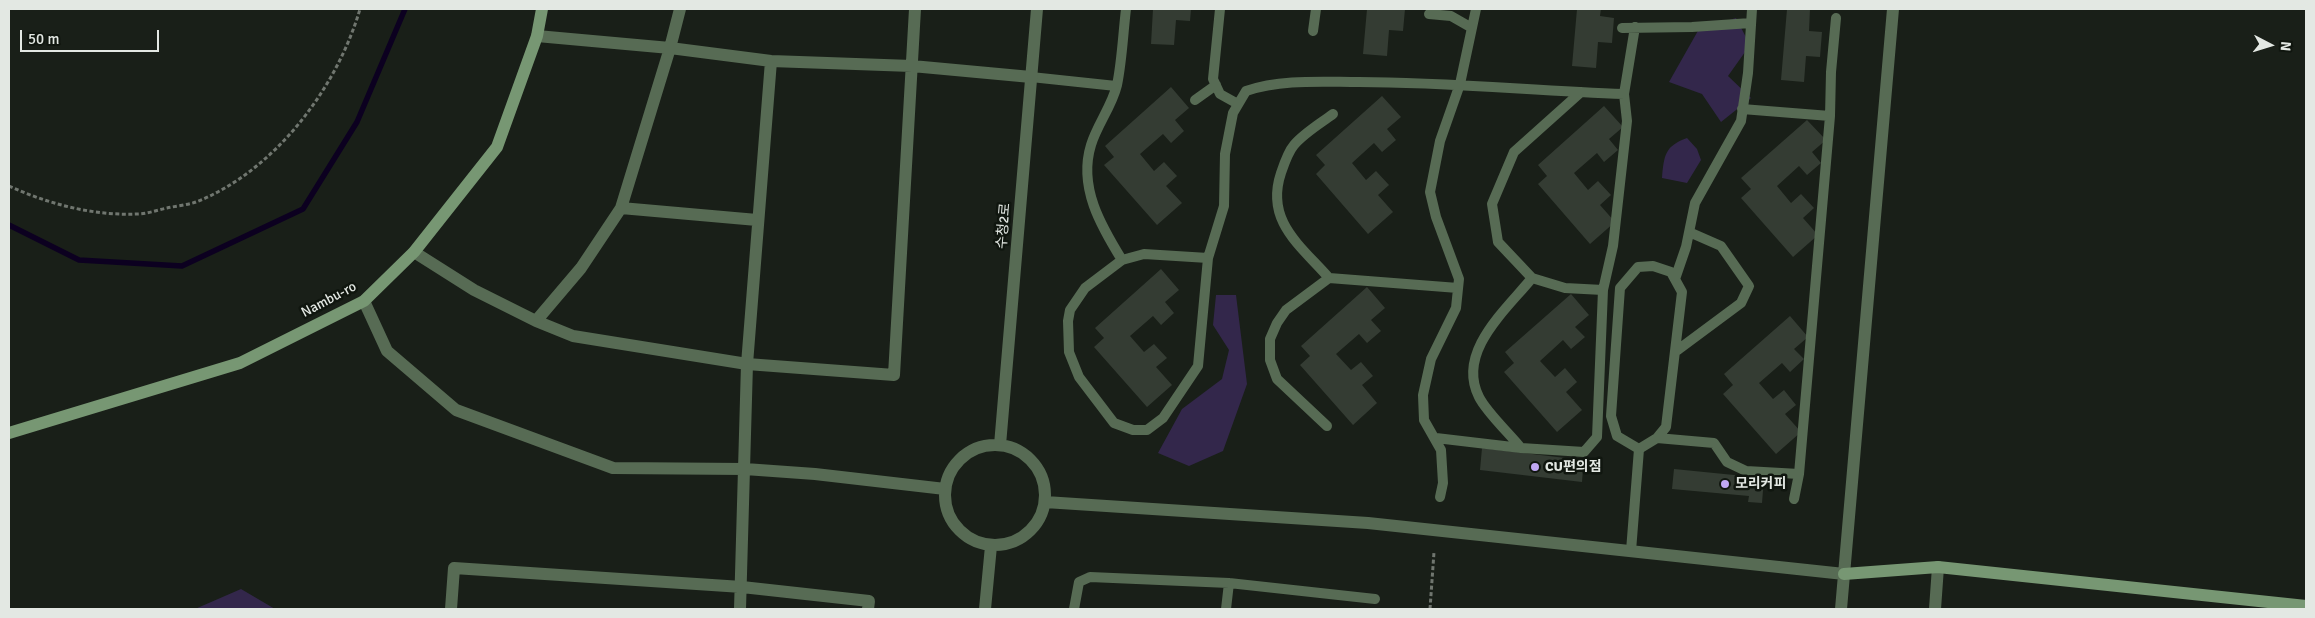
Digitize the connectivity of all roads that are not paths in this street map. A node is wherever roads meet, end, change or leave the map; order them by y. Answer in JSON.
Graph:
{"nodes":[{"id":1,"x":542,"y":9,"type":"edge"},
{"id":2,"x":680,"y":9,"type":"edge"},
{"id":3,"x":915,"y":9,"type":"edge"},
{"id":4,"x":1037,"y":9,"type":"edge"},
{"id":5,"x":1126,"y":9,"type":"edge"},
{"id":6,"x":1220,"y":9,"type":"edge"},
{"id":7,"x":1316,"y":9,"type":"edge"},
{"id":8,"x":1476,"y":9,"type":"edge"},
{"id":9,"x":1752,"y":9,"type":"edge"},
{"id":10,"x":1893,"y":9,"type":"edge"},
{"id":11,"x":1428,"y":14,"type":"dead end"},
{"id":12,"x":1836,"y":18,"type":"dead end"},
{"id":13,"x":1752,"y":23,"type":"junction"},
{"id":14,"x":1634,"y":27,"type":"junction"},
{"id":15,"x":1472,"y":28,"type":"junction"},
{"id":16,"x":1622,"y":28,"type":"dead end"},
{"id":17,"x":1313,"y":31,"type":"dead end"},
{"id":18,"x":537,"y":36,"type":"junction"},
{"id":19,"x":670,"y":48,"type":"junction"},
{"id":20,"x":771,"y":61,"type":"junction"},
{"id":21,"x":912,"y":66,"type":"junction"},
{"id":22,"x":1031,"y":77,"type":"junction"},
{"id":23,"x":1460,"y":84,"type":"junction"},
{"id":24,"x":1216,"y":85,"type":"junction"},
{"id":25,"x":1116,"y":86,"type":"junction"},
{"id":26,"x":1581,"y":92,"type":"junction"},
{"id":27,"x":1624,"y":94,"type":"junction"},
{"id":28,"x":1195,"y":100,"type":"dead end"},
{"id":29,"x":1238,"y":104,"type":"junction"},
{"id":30,"x":1742,"y":109,"type":"junction"},
{"id":31,"x":1333,"y":114,"type":"dead end"},
{"id":32,"x":1830,"y":116,"type":"junction"},
{"id":33,"x":621,"y":208,"type":"junction"},
{"id":34,"x":757,"y":220,"type":"junction"},
{"id":35,"x":1689,"y":232,"type":"junction"},
{"id":36,"x":414,"y":252,"type":"junction"},
{"id":37,"x":1208,"y":258,"type":"junction"},
{"id":38,"x":1122,"y":260,"type":"junction"},
{"id":39,"x":1329,"y":278,"type":"junction"},
{"id":40,"x":1532,"y":278,"type":"junction"},
{"id":41,"x":1675,"y":279,"type":"junction"},
{"id":42,"x":1458,"y":288,"type":"junction"},
{"id":43,"x":1603,"y":290,"type":"junction"},
{"id":44,"x":364,"y":301,"type":"junction"},
{"id":45,"x":536,"y":321,"type":"junction"},
{"id":46,"x":1675,"y":352,"type":"junction"},
{"id":47,"x":747,"y":364,"type":"junction"},
{"id":48,"x":1327,"y":426,"type":"dead end"},
{"id":49,"x":1597,"y":428,"type":"junction"},
{"id":50,"x":1615,"y":428,"type":"junction"},
{"id":51,"x":9,"y":433,"type":"edge"},
{"id":52,"x":1436,"y":438,"type":"junction"},
{"id":53,"x":1657,"y":438,"type":"junction"},
{"id":54,"x":1000,"y":445,"type":"junction"},
{"id":55,"x":1521,"y":448,"type":"junction"},
{"id":56,"x":1640,"y":449,"type":"junction"},
{"id":57,"x":745,"y":469,"type":"junction"},
{"id":58,"x":1800,"y":474,"type":"junction"},
{"id":59,"x":945,"y":489,"type":"junction"},
{"id":60,"x":1440,"y":497,"type":"dead end"},
{"id":61,"x":1794,"y":499,"type":"dead end"},
{"id":62,"x":1045,"y":502,"type":"junction"},
{"id":63,"x":991,"y":546,"type":"junction"},
{"id":64,"x":1632,"y":551,"type":"junction"},
{"id":65,"x":1938,"y":567,"type":"junction"},
{"id":66,"x":1844,"y":574,"type":"junction"},
{"id":67,"x":1229,"y":583,"type":"junction"},
{"id":68,"x":742,"y":587,"type":"junction"},
{"id":69,"x":1375,"y":599,"type":"dead end"},
{"id":70,"x":2306,"y":606,"type":"edge"},
{"id":71,"x":451,"y":609,"type":"edge"},
{"id":72,"x":740,"y":609,"type":"edge"},
{"id":73,"x":868,"y":609,"type":"edge"},
{"id":74,"x":985,"y":609,"type":"edge"},
{"id":75,"x":1074,"y":609,"type":"edge"},
{"id":76,"x":1226,"y":609,"type":"edge"},
{"id":77,"x":1841,"y":609,"type":"edge"},
{"id":78,"x":1935,"y":609,"type":"edge"}],
"edges":[{"from":1,"to":18,"type":"main road","name":"Nambu-ro"},
{"from":2,"to":19,"type":"street"},
{"from":3,"to":21,"type":"street"},
{"from":4,"to":22,"type":"street","name":"수청2로"},
{"from":5,"to":25,"type":"lane"},
{"from":6,"to":24,"type":"lane"},
{"from":7,"to":17,"type":"lane"},
{"from":8,"to":15,"type":"lane"},
{"from":9,"to":13,"type":"lane"},
{"from":10,"to":66,"type":"street"},
{"from":11,"to":15,"type":"lane"},
{"from":12,"to":32,"type":"lane"},
{"from":13,"to":14,"type":"lane"},
{"from":13,"to":30,"type":"lane"},
{"from":14,"to":16,"type":"lane"},
{"from":14,"to":27,"type":"lane"},
{"from":15,"to":23,"type":"lane"},
{"from":18,"to":19,"type":"street"},
{"from":18,"to":36,"type":"main road","name":"Nambu-ro"},
{"from":19,"to":20,"type":"street"},
{"from":19,"to":33,"type":"street"},
{"from":20,"to":21,"type":"street"},
{"from":20,"to":34,"type":"street"},
{"from":21,"to":22,"type":"street"},
{"from":21,"to":47,"type":"street"},
{"from":22,"to":25,"type":"lane"},
{"from":22,"to":54,"type":"street","name":"수청2로"},
{"from":23,"to":26,"type":"lane"},
{"from":23,"to":29,"type":"lane"},
{"from":23,"to":42,"type":"lane"},
{"from":24,"to":28,"type":"lane"},
{"from":24,"to":29,"type":"lane"},
{"from":25,"to":38,"type":"lane"},
{"from":26,"to":27,"type":"lane"},
{"from":26,"to":40,"type":"lane"},
{"from":27,"to":43,"type":"lane"},
{"from":29,"to":37,"type":"lane"},
{"from":30,"to":32,"type":"lane"},
{"from":30,"to":35,"type":"lane"},
{"from":31,"to":39,"type":"lane"},
{"from":32,"to":58,"type":"lane"},
{"from":33,"to":34,"type":"street"},
{"from":33,"to":45,"type":"street"},
{"from":34,"to":47,"type":"street"},
{"from":35,"to":41,"type":"lane"},
{"from":35,"to":46,"type":"lane"},
{"from":36,"to":44,"type":"main road","name":"Nambu-ro"},
{"from":36,"to":45,"type":"street"},
{"from":37,"to":38,"type":"lane"},
{"from":37,"to":38,"type":"lane"},
{"from":39,"to":42,"type":"lane"},
{"from":39,"to":48,"type":"lane"},
{"from":40,"to":43,"type":"lane"},
{"from":40,"to":55,"type":"lane"},
{"from":41,"to":46,"type":"lane"},
{"from":41,"to":50,"type":"lane"},
{"from":42,"to":52,"type":"lane"},
{"from":43,"to":49,"type":"lane"},
{"from":44,"to":51,"type":"main road","name":"Nambu-ro"},
{"from":44,"to":57,"type":"street"},
{"from":45,"to":47,"type":"street"},
{"from":46,"to":53,"type":"lane"},
{"from":47,"to":57,"type":"street"},
{"from":49,"to":50,"type":"lane"},
{"from":49,"to":55,"type":"lane"},
{"from":50,"to":56,"type":"lane"},
{"from":52,"to":55,"type":"lane"},
{"from":52,"to":60,"type":"lane"},
{"from":53,"to":56,"type":"lane"},
{"from":53,"to":58,"type":"lane"},
{"from":54,"to":59,"type":"street"},
{"from":54,"to":62,"type":"street"},
{"from":56,"to":64,"type":"lane"},
{"from":57,"to":59,"type":"street"},
{"from":57,"to":68,"type":"street"},
{"from":58,"to":61,"type":"lane"},
{"from":59,"to":63,"type":"street"},
{"from":62,"to":63,"type":"street"},
{"from":62,"to":64,"type":"street"},
{"from":63,"to":74,"type":"street"},
{"from":64,"to":66,"type":"street"},
{"from":65,"to":66,"type":"main road"},
{"from":65,"to":70,"type":"main road"},
{"from":65,"to":78,"type":"street"},
{"from":66,"to":77,"type":"street"},
{"from":67,"to":69,"type":"lane"},
{"from":67,"to":75,"type":"lane"},
{"from":67,"to":76,"type":"lane"},
{"from":68,"to":71,"type":"street"},
{"from":68,"to":72,"type":"street"},
{"from":68,"to":73,"type":"street"}]}
